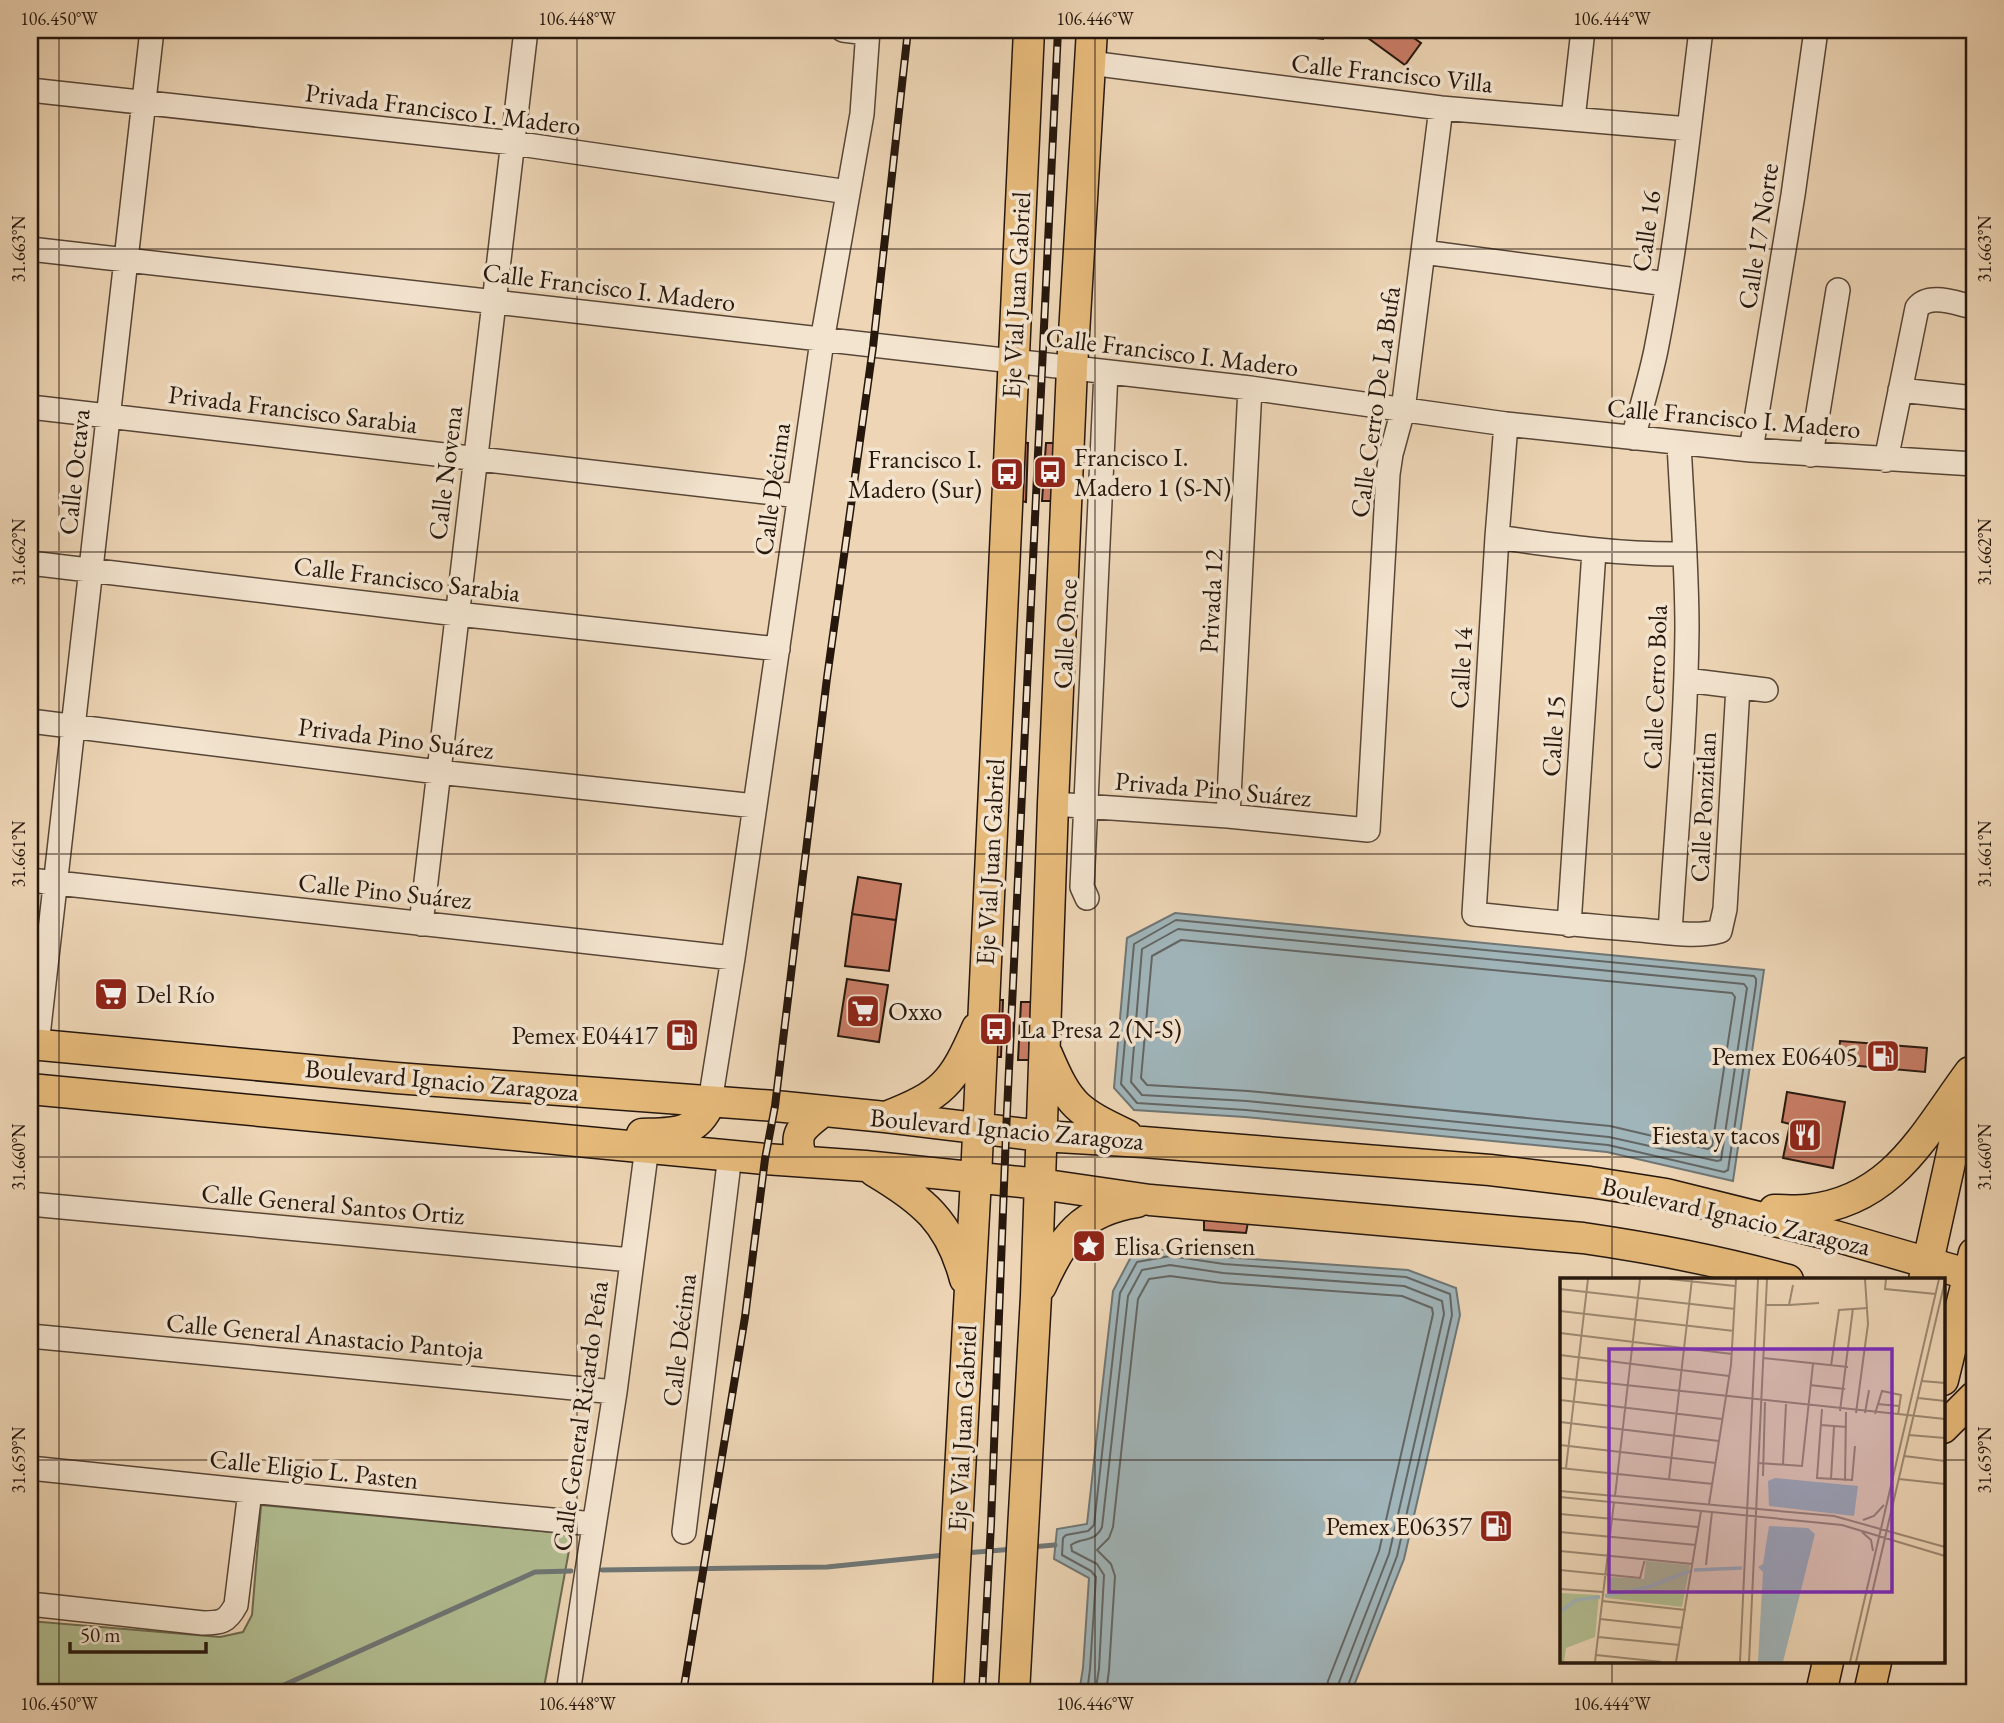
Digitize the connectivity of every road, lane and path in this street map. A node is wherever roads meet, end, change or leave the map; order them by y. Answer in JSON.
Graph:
{"nodes":[{"id":1,"x":152,"y":30,"type":"edge"},
{"id":2,"x":526,"y":30,"type":"edge"},
{"id":3,"x":844,"y":30,"type":"edge"},
{"id":4,"x":1029,"y":30,"type":"edge"},
{"id":5,"x":1092,"y":30,"type":"edge"},
{"id":6,"x":1583,"y":30,"type":"edge"},
{"id":7,"x":1700,"y":30,"type":"edge"},
{"id":8,"x":1816,"y":30,"type":"edge"},
{"id":9,"x":868,"y":31,"type":"edge"},
{"id":10,"x":1090,"y":63,"type":"junction"},
{"id":11,"x":30,"y":90,"type":"edge"},
{"id":12,"x":144,"y":104,"type":"junction"},
{"id":13,"x":1441,"y":108,"type":"junction"},
{"id":14,"x":1573,"y":119,"type":"junction"},
{"id":15,"x":1689,"y":129,"type":"junction"},
{"id":16,"x":513,"y":143,"type":"junction"},
{"id":17,"x":848,"y":192,"type":"junction"},
{"id":18,"x":30,"y":249,"type":"edge"},
{"id":19,"x":1423,"y":252,"type":"junction"},
{"id":20,"x":126,"y":260,"type":"junction"},
{"id":21,"x":1667,"y":284,"type":"junction"},
{"id":22,"x":1838,"y":290,"type":"dead end"},
{"id":23,"x":493,"y":301,"type":"junction"},
{"id":24,"x":1974,"y":307,"type":"edge"},
{"id":25,"x":822,"y":341,"type":"junction"},
{"id":26,"x":1012,"y":363,"type":"junction"},
{"id":27,"x":1072,"y":368,"type":"junction"},
{"id":28,"x":1106,"y":372,"type":"junction"},
{"id":29,"x":1250,"y":388,"type":"junction"},
{"id":30,"x":1900,"y":390,"type":"junction"},
{"id":31,"x":1974,"y":398,"type":"edge"},
{"id":32,"x":30,"y":407,"type":"edge"},
{"id":33,"x":1404,"y":410,"type":"junction"},
{"id":34,"x":108,"y":416,"type":"junction"},
{"id":35,"x":1506,"y":424,"type":"junction"},
{"id":36,"x":1633,"y":438,"type":"junction"},
{"id":37,"x":1679,"y":443,"type":"junction"},
{"id":38,"x":1751,"y":450,"type":"junction"},
{"id":39,"x":1811,"y":455,"type":"junction"},
{"id":40,"x":475,"y":459,"type":"junction"},
{"id":41,"x":1886,"y":460,"type":"junction"},
{"id":42,"x":1974,"y":464,"type":"edge"},
{"id":43,"x":799,"y":496,"type":"junction"},
{"id":44,"x":1497,"y":537,"type":"junction"},
{"id":45,"x":1594,"y":551,"type":"junction"},
{"id":46,"x":1685,"y":554,"type":"junction"},
{"id":47,"x":30,"y":563,"type":"edge"},
{"id":48,"x":91,"y":570,"type":"junction"},
{"id":49,"x":457,"y":614,"type":"junction"},
{"id":50,"x":778,"y":649,"type":"junction"},
{"id":51,"x":1686,"y":680,"type":"junction"},
{"id":52,"x":1738,"y":687,"type":"junction"},
{"id":53,"x":1766,"y":690,"type":"dead end"},
{"id":54,"x":30,"y":721,"type":"edge"},
{"id":55,"x":74,"y":726,"type":"junction"},
{"id":56,"x":438,"y":772,"type":"junction"},
{"id":57,"x":1053,"y":804,"type":"junction"},
{"id":58,"x":755,"y":806,"type":"junction"},
{"id":59,"x":1085,"y":807,"type":"junction"},
{"id":60,"x":1228,"y":816,"type":"junction"},
{"id":61,"x":1368,"y":830,"type":"joint"},
{"id":62,"x":30,"y":880,"type":"edge"},
{"id":63,"x":56,"y":883,"type":"junction"},
{"id":64,"x":1087,"y":898,"type":"dead end"},
{"id":65,"x":421,"y":924,"type":"junction"},
{"id":66,"x":1569,"y":925,"type":"junction"},
{"id":67,"x":1670,"y":933,"type":"junction"},
{"id":68,"x":733,"y":958,"type":"junction"},
{"id":69,"x":983,"y":1015,"type":"junction"},
{"id":70,"x":33,"y":1044,"type":"edge"},
{"id":71,"x":1044,"y":1046,"type":"junction"},
{"id":72,"x":1972,"y":1063,"type":"edge"},
{"id":73,"x":30,"y":1095,"type":"edge"},
{"id":74,"x":710,"y":1102,"type":"junction"},
{"id":75,"x":822,"y":1112,"type":"junction"},
{"id":76,"x":885,"y":1117,"type":"junction"},
{"id":77,"x":977,"y":1129,"type":"junction"},
{"id":78,"x":1041,"y":1136,"type":"junction"},
{"id":79,"x":590,"y":1142,"type":"junction"},
{"id":80,"x":1143,"y":1142,"type":"junction"},
{"id":81,"x":647,"y":1147,"type":"junction"},
{"id":82,"x":730,"y":1155,"type":"junction"},
{"id":83,"x":803,"y":1161,"type":"junction"},
{"id":84,"x":865,"y":1166,"type":"junction"},
{"id":85,"x":976,"y":1178,"type":"junction"},
{"id":86,"x":1040,"y":1184,"type":"junction"},
{"id":87,"x":1150,"y":1200,"type":"junction"},
{"id":88,"x":30,"y":1204,"type":"edge"},
{"id":89,"x":1739,"y":1212,"type":"junction"},
{"id":90,"x":631,"y":1260,"type":"junction"},
{"id":91,"x":1973,"y":1268,"type":"edge"},
{"id":92,"x":1926,"y":1272,"type":"edge"},
{"id":93,"x":1763,"y":1276,"type":"edge"},
{"id":94,"x":969,"y":1294,"type":"junction"},
{"id":95,"x":1037,"y":1296,"type":"junction"},
{"id":96,"x":1957,"y":1330,"type":"edge"},
{"id":97,"x":30,"y":1336,"type":"edge"},
{"id":98,"x":1944,"y":1376,"type":"edge"},
{"id":99,"x":615,"y":1392,"type":"junction"},
{"id":100,"x":1974,"y":1397,"type":"edge"},
{"id":101,"x":1944,"y":1428,"type":"edge"},
{"id":102,"x":30,"y":1468,"type":"edge"},
{"id":103,"x":250,"y":1491,"type":"junction"},
{"id":104,"x":594,"y":1524,"type":"junction"},
{"id":105,"x":684,"y":1532,"type":"dead end"},
{"id":106,"x":30,"y":1604,"type":"edge"},
{"id":107,"x":1828,"y":1664,"type":"edge"},
{"id":108,"x":1876,"y":1664,"type":"edge"},
{"id":109,"x":568,"y":1693,"type":"edge"},
{"id":110,"x":948,"y":1693,"type":"edge"},
{"id":111,"x":1014,"y":1693,"type":"edge"},
{"id":112,"x":1821,"y":1693,"type":"edge"},
{"id":113,"x":1869,"y":1693,"type":"edge"}],
"edges":[{"from":1,"to":12,"type":"street","name":"Calle Octava"},
{"from":2,"to":16,"type":"street","name":"Calle Novena"},
{"from":3,"to":9,"type":"street"},
{"from":4,"to":26,"type":"main road","name":"Eje Vial Juan Gabriel"},
{"from":5,"to":10,"type":"main road"},
{"from":6,"to":14,"type":"street"},
{"from":7,"to":15,"type":"street","name":"Calle 16"},
{"from":8,"to":38,"type":"street","name":"Calle 17 Norte"},
{"from":9,"to":17,"type":"street","name":"Calle Décima"},
{"from":10,"to":13,"type":"street","name":"Calle Francisco Villa"},
{"from":10,"to":27,"type":"main road"},
{"from":11,"to":12,"type":"street","name":"Privada Francisco I. Madero"},
{"from":12,"to":16,"type":"street","name":"Privada Francisco I. Madero"},
{"from":12,"to":20,"type":"street","name":"Calle Octava"},
{"from":13,"to":14,"type":"street","name":"Calle Francisco Villa"},
{"from":13,"to":19,"type":"street","name":"Calle Cerro De La Bufa"},
{"from":14,"to":15,"type":"street","name":"Calle Francisco Villa"},
{"from":15,"to":21,"type":"street","name":"Calle 16"},
{"from":16,"to":17,"type":"street","name":"Privada Francisco I. Madero"},
{"from":16,"to":23,"type":"street","name":"Calle Novena"},
{"from":17,"to":25,"type":"street","name":"Calle Décima"},
{"from":18,"to":20,"type":"street","name":"Calle Francisco I. Madero"},
{"from":19,"to":21,"type":"street"},
{"from":19,"to":33,"type":"street","name":"Calle Cerro De La Bufa"},
{"from":20,"to":23,"type":"street","name":"Calle Francisco I. Madero"},
{"from":20,"to":34,"type":"street","name":"Calle Octava"},
{"from":21,"to":36,"type":"street","name":"Calle 16"},
{"from":22,"to":39,"type":"street"},
{"from":23,"to":25,"type":"street","name":"Calle Francisco I. Madero"},
{"from":23,"to":40,"type":"street","name":"Calle Novena"},
{"from":24,"to":30,"type":"street"},
{"from":25,"to":26,"type":"street","name":"Calle Francisco I. Madero"},
{"from":25,"to":43,"type":"street","name":"Calle Décima"},
{"from":26,"to":27,"type":"street","name":"Calle Francisco I. Madero"},
{"from":26,"to":69,"type":"main road","name":"Eje Vial Juan Gabriel"},
{"from":27,"to":28,"type":"street","name":"Calle Francisco I. Madero"},
{"from":27,"to":57,"type":"main road"},
{"from":28,"to":29,"type":"street","name":"Calle Francisco I. Madero"},
{"from":28,"to":59,"type":"street","name":"Calle Once"},
{"from":29,"to":33,"type":"street","name":"Calle Francisco I. Madero"},
{"from":29,"to":60,"type":"street","name":"Privada 12"},
{"from":30,"to":31,"type":"street"},
{"from":30,"to":41,"type":"street"},
{"from":32,"to":34,"type":"street","name":"Privada Francisco Sarabia"},
{"from":33,"to":35,"type":"street","name":"Calle Francisco I. Madero"},
{"from":33,"to":61,"type":"street","name":"Calle Cerro De La Bufa"},
{"from":34,"to":40,"type":"street","name":"Privada Francisco Sarabia"},
{"from":34,"to":48,"type":"street","name":"Calle Octava"},
{"from":35,"to":36,"type":"street","name":"Calle Francisco I. Madero"},
{"from":35,"to":44,"type":"street","name":"Calle 14"},
{"from":36,"to":37,"type":"street","name":"Calle Francisco I. Madero"},
{"from":37,"to":38,"type":"street","name":"Calle Francisco I. Madero"},
{"from":37,"to":46,"type":"street","name":"Calle Cerro Bola"},
{"from":38,"to":39,"type":"street","name":"Calle Francisco I. Madero"},
{"from":39,"to":41,"type":"street","name":"Calle Francisco I. Madero"},
{"from":40,"to":43,"type":"street","name":"Privada Francisco Sarabia"},
{"from":40,"to":49,"type":"street","name":"Calle Novena"},
{"from":41,"to":42,"type":"street","name":"Calle Francisco I. Madero"},
{"from":43,"to":50,"type":"street","name":"Calle Décima"},
{"from":44,"to":45,"type":"street"},
{"from":44,"to":66,"type":"street","name":"Calle 14"},
{"from":45,"to":46,"type":"street"},
{"from":45,"to":66,"type":"street","name":"Calle 15"},
{"from":46,"to":51,"type":"street","name":"Calle Cerro Bola"},
{"from":47,"to":48,"type":"street","name":"Calle Francisco Sarabia"},
{"from":48,"to":49,"type":"street","name":"Calle Francisco Sarabia"},
{"from":48,"to":55,"type":"street","name":"Calle Octava"},
{"from":49,"to":50,"type":"street","name":"Calle Francisco Sarabia"},
{"from":49,"to":56,"type":"street","name":"Calle Novena"},
{"from":50,"to":58,"type":"street","name":"Calle Décima"},
{"from":51,"to":52,"type":"street"},
{"from":51,"to":67,"type":"street","name":"Calle Cerro Bola"},
{"from":52,"to":53,"type":"street"},
{"from":52,"to":67,"type":"street","name":"Calle Ponzitlan"},
{"from":54,"to":55,"type":"street","name":"Privada Pino Suárez"},
{"from":55,"to":56,"type":"street","name":"Privada Pino Suárez"},
{"from":55,"to":63,"type":"street","name":"Calle Octava"},
{"from":56,"to":58,"type":"street","name":"Privada Pino Suárez"},
{"from":56,"to":65,"type":"street","name":"Calle Novena"},
{"from":57,"to":59,"type":"street","name":"Privada Pino Suárez"},
{"from":57,"to":71,"type":"main road"},
{"from":58,"to":68,"type":"street","name":"Calle Décima"},
{"from":59,"to":60,"type":"street","name":"Privada Pino Suárez"},
{"from":59,"to":64,"type":"street","name":"Calle Once"},
{"from":60,"to":61,"type":"street","name":"Privada Pino Suárez"},
{"from":62,"to":63,"type":"street","name":"Calle Pino Suárez"},
{"from":63,"to":65,"type":"street","name":"Calle Pino Suárez"},
{"from":63,"to":70,"type":"street","name":"Calle Octava"},
{"from":65,"to":68,"type":"street","name":"Calle Pino Suárez"},
{"from":66,"to":67,"type":"street"},
{"from":68,"to":74,"type":"street","name":"Calle Décima"},
{"from":69,"to":76,"type":"main road"},
{"from":69,"to":77,"type":"main road","name":"Eje Vial Juan Gabriel"},
{"from":70,"to":73,"type":"main road"},
{"from":70,"to":74,"type":"main road","name":"Boulevard Ignacio Zaragoza"},
{"from":71,"to":78,"type":"main road"},
{"from":71,"to":80,"type":"main road"},
{"from":72,"to":89,"type":"main road"},
{"from":72,"to":92,"type":"main road"},
{"from":73,"to":79,"type":"main road","name":"Boulevard Ignacio Zaragoza"},
{"from":74,"to":75,"type":"main road","name":"Boulevard Ignacio Zaragoza"},
{"from":74,"to":79,"type":"main road"},
{"from":75,"to":76,"type":"main road","name":"Boulevard Ignacio Zaragoza"},
{"from":75,"to":83,"type":"main road"},
{"from":76,"to":77,"type":"main road","name":"Boulevard Ignacio Zaragoza"},
{"from":77,"to":78,"type":"main road","name":"Boulevard Ignacio Zaragoza"},
{"from":77,"to":85,"type":"main road","name":"Eje Vial Juan Gabriel"},
{"from":78,"to":80,"type":"main road","name":"Boulevard Ignacio Zaragoza"},
{"from":78,"to":86,"type":"main road"},
{"from":79,"to":81,"type":"main road","name":"Boulevard Ignacio Zaragoza"},
{"from":80,"to":89,"type":"main road","name":"Boulevard Ignacio Zaragoza"},
{"from":81,"to":82,"type":"main road","name":"Boulevard Ignacio Zaragoza"},
{"from":81,"to":90,"type":"street","name":"Calle General Ricardo Peña"},
{"from":82,"to":83,"type":"main road","name":"Boulevard Ignacio Zaragoza"},
{"from":82,"to":105,"type":"street","name":"Calle Décima"},
{"from":83,"to":84,"type":"main road","name":"Boulevard Ignacio Zaragoza"},
{"from":84,"to":85,"type":"main road","name":"Boulevard Ignacio Zaragoza"},
{"from":84,"to":94,"type":"main road"},
{"from":85,"to":86,"type":"main road","name":"Boulevard Ignacio Zaragoza"},
{"from":85,"to":94,"type":"main road","name":"Eje Vial Juan Gabriel"},
{"from":86,"to":87,"type":"main road","name":"Boulevard Ignacio Zaragoza"},
{"from":86,"to":95,"type":"main road"},
{"from":87,"to":93,"type":"main road","name":"Boulevard Ignacio Zaragoza"},
{"from":87,"to":95,"type":"main road"},
{"from":88,"to":90,"type":"street","name":"Calle General Santos Ortiz"},
{"from":89,"to":92,"type":"main road","name":"Boulevard Ignacio Zaragoza"},
{"from":90,"to":99,"type":"street","name":"Calle General Ricardo Peña"},
{"from":91,"to":92,"type":"main road","name":"Boulevard Ignacio Zaragoza"},
{"from":91,"to":96,"type":"main road"},
{"from":94,"to":110,"type":"main road","name":"Eje Vial Juan Gabriel"},
{"from":95,"to":111,"type":"main road"},
{"from":96,"to":98,"type":"main road"},
{"from":97,"to":99,"type":"street","name":"Calle General Anastacio Pantoja"},
{"from":99,"to":104,"type":"street","name":"Calle General Ricardo Peña"},
{"from":100,"to":101,"type":"main road"},
{"from":102,"to":103,"type":"street","name":"Calle Eligio L. Pasten"},
{"from":103,"to":104,"type":"street","name":"Calle Eligio L. Pasten"},
{"from":103,"to":106,"type":"street"},
{"from":104,"to":109,"type":"street","name":"Calle General Ricardo Peña"},
{"from":107,"to":112,"type":"main road"},
{"from":108,"to":113,"type":"main road"}]}
